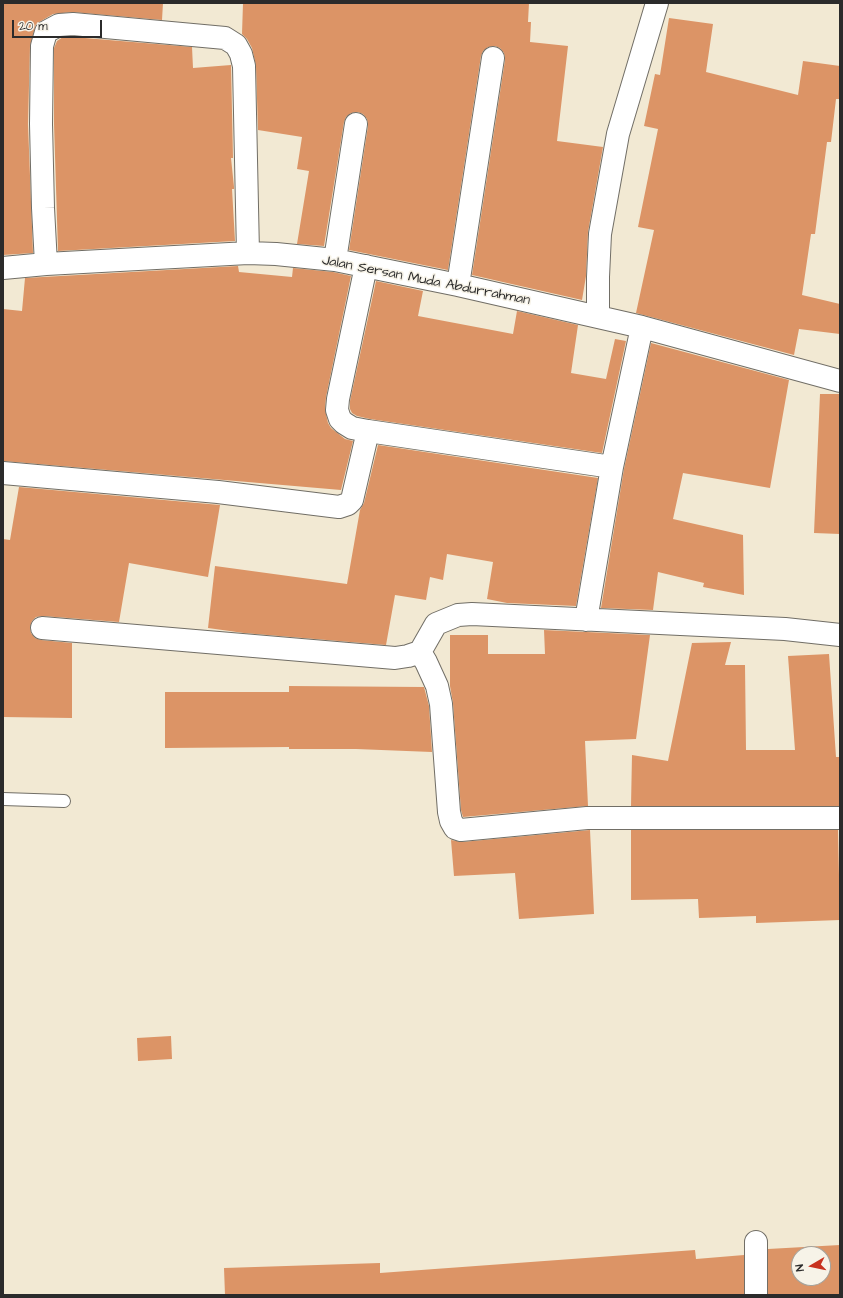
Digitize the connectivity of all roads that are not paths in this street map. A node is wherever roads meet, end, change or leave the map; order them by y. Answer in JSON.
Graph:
{"nodes":[{"id":1,"x":657,"y":3,"type":"edge"},
{"id":2,"x":493,"y":58,"type":"dead end"},
{"id":3,"x":356,"y":124,"type":"dead end"},
{"id":4,"x":248,"y":253,"type":"junction"},
{"id":5,"x":335,"y":260,"type":"junction"},
{"id":6,"x":46,"y":264,"type":"junction"},
{"id":7,"x":366,"y":266,"type":"junction"},
{"id":8,"x":3,"y":268,"type":"edge"},
{"id":9,"x":458,"y":285,"type":"junction"},
{"id":10,"x":598,"y":317,"type":"junction"},
{"id":11,"x":642,"y":327,"type":"junction"},
{"id":12,"x":840,"y":380,"type":"edge"},
{"id":13,"x":368,"y":431,"type":"junction"},
{"id":14,"x":612,"y":467,"type":"junction"},
{"id":15,"x":3,"y":473,"type":"edge"},
{"id":16,"x":586,"y":620,"type":"junction"},
{"id":17,"x":42,"y":628,"type":"dead end"},
{"id":18,"x":840,"y":635,"type":"edge"},
{"id":19,"x":420,"y":652,"type":"junction"},
{"id":20,"x":3,"y":799,"type":"edge"},
{"id":21,"x":64,"y":801,"type":"dead end"},
{"id":22,"x":840,"y":818,"type":"edge"},
{"id":23,"x":756,"y":1242,"type":"dead end"},
{"id":24,"x":756,"y":1295,"type":"edge"}],
"edges":[{"from":1,"to":10,"type":"street"},
{"from":2,"to":9,"type":"street"},
{"from":3,"to":5,"type":"street"},
{"from":4,"to":5,"type":"street","name":"Jalan Sersan Muda Abdurrahman"},
{"from":4,"to":6,"type":"street","name":"Jalan Sersan Muda Abdurrahman"},
{"from":4,"to":6,"type":"street"},
{"from":5,"to":7,"type":"street","name":"Jalan Sersan Muda Abdurrahman"},
{"from":6,"to":8,"type":"street","name":"Jalan Sersan Muda Abdurrahman"},
{"from":7,"to":9,"type":"street","name":"Jalan Sersan Muda Abdurrahman"},
{"from":7,"to":13,"type":"street"},
{"from":9,"to":10,"type":"street","name":"Jalan Sersan Muda Abdurrahman"},
{"from":10,"to":11,"type":"street","name":"Jalan Sersan Muda Abdurrahman"},
{"from":11,"to":12,"type":"street","name":"Jalan Sersan Muda Abdurrahman"},
{"from":11,"to":14,"type":"street"},
{"from":13,"to":14,"type":"street"},
{"from":13,"to":15,"type":"street"},
{"from":14,"to":16,"type":"street"},
{"from":16,"to":18,"type":"street"},
{"from":16,"to":19,"type":"street"},
{"from":17,"to":19,"type":"street"},
{"from":19,"to":22,"type":"street"},
{"from":20,"to":21,"type":"lane"},
{"from":23,"to":24,"type":"street"}]}
